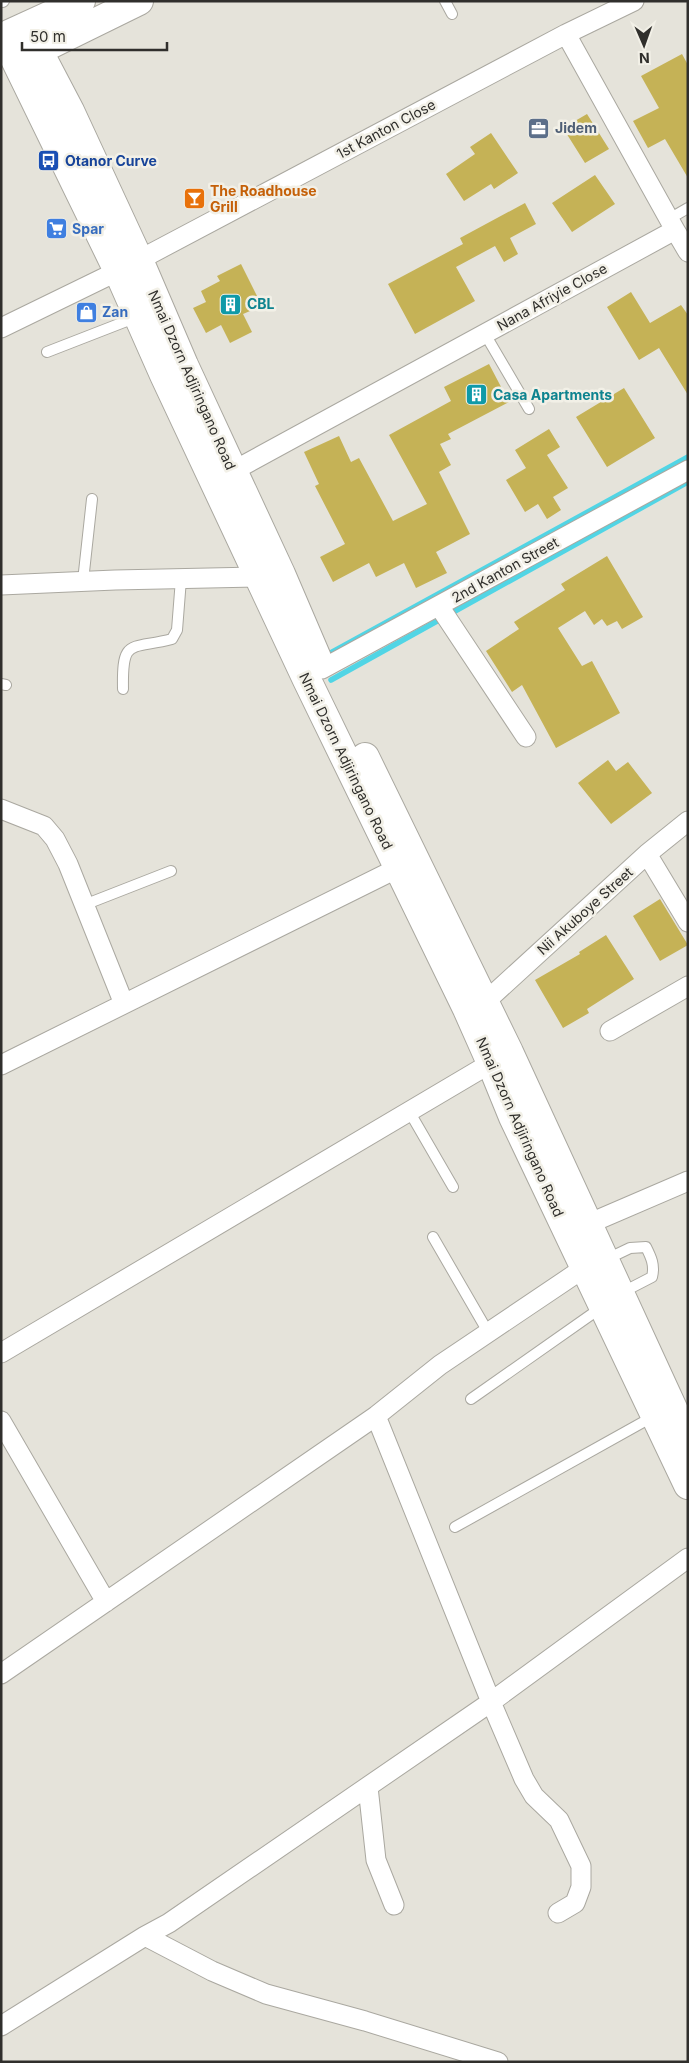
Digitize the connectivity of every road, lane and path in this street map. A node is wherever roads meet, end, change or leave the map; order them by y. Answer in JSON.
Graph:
{"nodes":[{"id":1,"x":81,"y":1,"type":"edge"},
{"id":2,"x":139,"y":1,"type":"edge"},
{"id":3,"x":445,"y":1,"type":"edge"},
{"id":4,"x":634,"y":1,"type":"edge"},
{"id":5,"x":452,"y":14,"type":"dead end"},
{"id":6,"x":566,"y":34,"type":"junction"},
{"id":7,"x":14,"y":47,"type":"edge"},
{"id":8,"x":688,"y":208,"type":"edge"},
{"id":9,"x":672,"y":224,"type":"junction"},
{"id":10,"x":688,"y":252,"type":"edge"},
{"id":11,"x":128,"y":265,"type":"junction"},
{"id":12,"x":138,"y":316,"type":"junction"},
{"id":13,"x":1,"y":328,"type":"edge"},
{"id":14,"x":485,"y":334,"type":"junction"},
{"id":15,"x":47,"y":352,"type":"dead end"},
{"id":16,"x":529,"y":409,"type":"dead end"},
{"id":17,"x":688,"y":470,"type":"edge"},
{"id":18,"x":233,"y":471,"type":"junction"},
{"id":19,"x":92,"y":499,"type":"dead end"},
{"id":20,"x":260,"y":577,"type":"junction"},
{"id":21,"x":181,"y":579,"type":"junction"},
{"id":22,"x":83,"y":581,"type":"junction"},
{"id":23,"x":1,"y":585,"type":"edge"},
{"id":24,"x":439,"y":606,"type":"junction"},
{"id":25,"x":322,"y":669,"type":"junction"},
{"id":26,"x":123,"y":689,"type":"dead end"},
{"id":27,"x":526,"y":737,"type":"dead end"},
{"id":28,"x":1,"y":809,"type":"edge"},
{"id":29,"x":688,"y":820,"type":"edge"},
{"id":30,"x":647,"y":854,"type":"junction"},
{"id":31,"x":398,"y":868,"type":"junction"},
{"id":32,"x":171,"y":870,"type":"dead end"},
{"id":33,"x":84,"y":905,"type":"junction"},
{"id":34,"x":688,"y":922,"type":"edge"},
{"id":35,"x":688,"y":986,"type":"edge"},
{"id":36,"x":484,"y":1003,"type":"junction"},
{"id":37,"x":124,"y":1004,"type":"junction"},
{"id":38,"x":610,"y":1031,"type":"dead end"},
{"id":39,"x":491,"y":1062,"type":"junction"},
{"id":40,"x":1,"y":1065,"type":"edge"},
{"id":41,"x":409,"y":1111,"type":"junction"},
{"id":42,"x":523,"y":1112,"type":"junction"},
{"id":43,"x":688,"y":1180,"type":"edge"},
{"id":44,"x":452,"y":1187,"type":"dead end"},
{"id":45,"x":588,"y":1224,"type":"junction"},
{"id":46,"x":433,"y":1237,"type":"dead end"},
{"id":47,"x":595,"y":1264,"type":"junction"},
{"id":48,"x":612,"y":1300,"type":"junction"},
{"id":49,"x":488,"y":1332,"type":"junction"},
{"id":50,"x":1,"y":1353,"type":"edge"},
{"id":51,"x":472,"y":1398,"type":"dead end"},
{"id":52,"x":376,"y":1416,"type":"junction"},
{"id":53,"x":655,"y":1416,"type":"junction"},
{"id":54,"x":1,"y":1421,"type":"edge"},
{"id":55,"x":688,"y":1441,"type":"edge"},
{"id":56,"x":688,"y":1486,"type":"edge"},
{"id":57,"x":455,"y":1527,"type":"dead end"},
{"id":58,"x":688,"y":1558,"type":"edge"},
{"id":59,"x":106,"y":1602,"type":"junction"},
{"id":60,"x":1,"y":1674,"type":"edge"},
{"id":61,"x":491,"y":1702,"type":"junction"},
{"id":62,"x":368,"y":1787,"type":"junction"},
{"id":63,"x":394,"y":1905,"type":"dead end"},
{"id":64,"x":558,"y":1912,"type":"dead end"},
{"id":65,"x":145,"y":1936,"type":"junction"},
{"id":66,"x":1,"y":2026,"type":"edge"},
{"id":67,"x":498,"y":2062,"type":"edge"}],
"edges":[{"from":1,"to":7,"type":"main road"},
{"from":2,"to":7,"type":"main road"},
{"from":3,"to":5,"type":"lane"},
{"from":4,"to":6,"type":"street","name":"1st Kanton Close"},
{"from":6,"to":9,"type":"street"},
{"from":6,"to":11,"type":"street","name":"1st Kanton Close"},
{"from":7,"to":11,"type":"main road","name":"Nmai Dzorn Adjiringano Road"},
{"from":8,"to":9,"type":"lane"},
{"from":9,"to":10,"type":"street"},
{"from":9,"to":14,"type":"street","name":"Nana Afriyie Close"},
{"from":11,"to":12,"type":"main road","name":"Nmai Dzorn Adjiringano Road"},
{"from":11,"to":13,"type":"street","name":"1st Kanton Close"},
{"from":11,"to":18,"type":"main road","name":"Nmai Dzorn Adjiringano Road"},
{"from":12,"to":15,"type":"lane"},
{"from":12,"to":20,"type":"main road","name":"Nmai Dzorn Adjiringano Road"},
{"from":14,"to":16,"type":"lane"},
{"from":14,"to":18,"type":"street","name":"Nana Afriyie Close"},
{"from":17,"to":24,"type":"street","name":"2nd Kanton Street"},
{"from":18,"to":25,"type":"main road","name":"Nmai Dzorn Adjiringano Road"},
{"from":19,"to":22,"type":"lane"},
{"from":20,"to":21,"type":"street"},
{"from":20,"to":31,"type":"main road","name":"Nmai Dzorn Adjiringano Road"},
{"from":21,"to":22,"type":"street"},
{"from":21,"to":26,"type":"lane"},
{"from":22,"to":23,"type":"street"},
{"from":24,"to":25,"type":"street","name":"2nd Kanton Street"},
{"from":24,"to":27,"type":"street"},
{"from":25,"to":36,"type":"main road","name":"Nmai Dzorn Adjiringano Road"},
{"from":28,"to":33,"type":"street"},
{"from":29,"to":30,"type":"street","name":"Nii Akuboye Street"},
{"from":30,"to":34,"type":"street"},
{"from":30,"to":36,"type":"street","name":"Nii Akuboye Street"},
{"from":31,"to":37,"type":"street"},
{"from":31,"to":39,"type":"main road","name":"Nmai Dzorn Adjiringano Road"},
{"from":32,"to":33,"type":"lane"},
{"from":33,"to":37,"type":"street"},
{"from":35,"to":38,"type":"street"},
{"from":36,"to":42,"type":"main road","name":"Nmai Dzorn Adjiringano Road"},
{"from":37,"to":40,"type":"street"},
{"from":39,"to":41,"type":"street"},
{"from":39,"to":42,"type":"main road","name":"Nmai Dzorn Adjiringano Road"},
{"from":41,"to":44,"type":"lane"},
{"from":41,"to":50,"type":"street"},
{"from":42,"to":45,"type":"main road","name":"Nmai Dzorn Adjiringano Road"},
{"from":42,"to":47,"type":"main road","name":"Nmai Dzorn Adjiringano Road"},
{"from":43,"to":45,"type":"street"},
{"from":45,"to":47,"type":"main road","name":"Nmai Dzorn Adjiringano Road"},
{"from":46,"to":49,"type":"lane"},
{"from":47,"to":48,"type":"main road","name":"Nmai Dzorn Adjiringano Road"},
{"from":47,"to":48,"type":"lane"},
{"from":47,"to":49,"type":"street"},
{"from":48,"to":51,"type":"lane"},
{"from":48,"to":53,"type":"main road","name":"Nmai Dzorn Adjiringano Road"},
{"from":48,"to":55,"type":"main road","name":"Nmai Dzorn Adjiringano Road"},
{"from":49,"to":52,"type":"street"},
{"from":52,"to":59,"type":"street"},
{"from":52,"to":61,"type":"street"},
{"from":53,"to":56,"type":"main road","name":"Nmai Dzorn Adjiringano Road"},
{"from":53,"to":57,"type":"lane"},
{"from":54,"to":59,"type":"street"},
{"from":58,"to":61,"type":"street"},
{"from":59,"to":60,"type":"street"},
{"from":61,"to":62,"type":"street"},
{"from":61,"to":64,"type":"street"},
{"from":62,"to":63,"type":"street"},
{"from":62,"to":65,"type":"street"},
{"from":65,"to":66,"type":"street"},
{"from":65,"to":67,"type":"street"}]}
